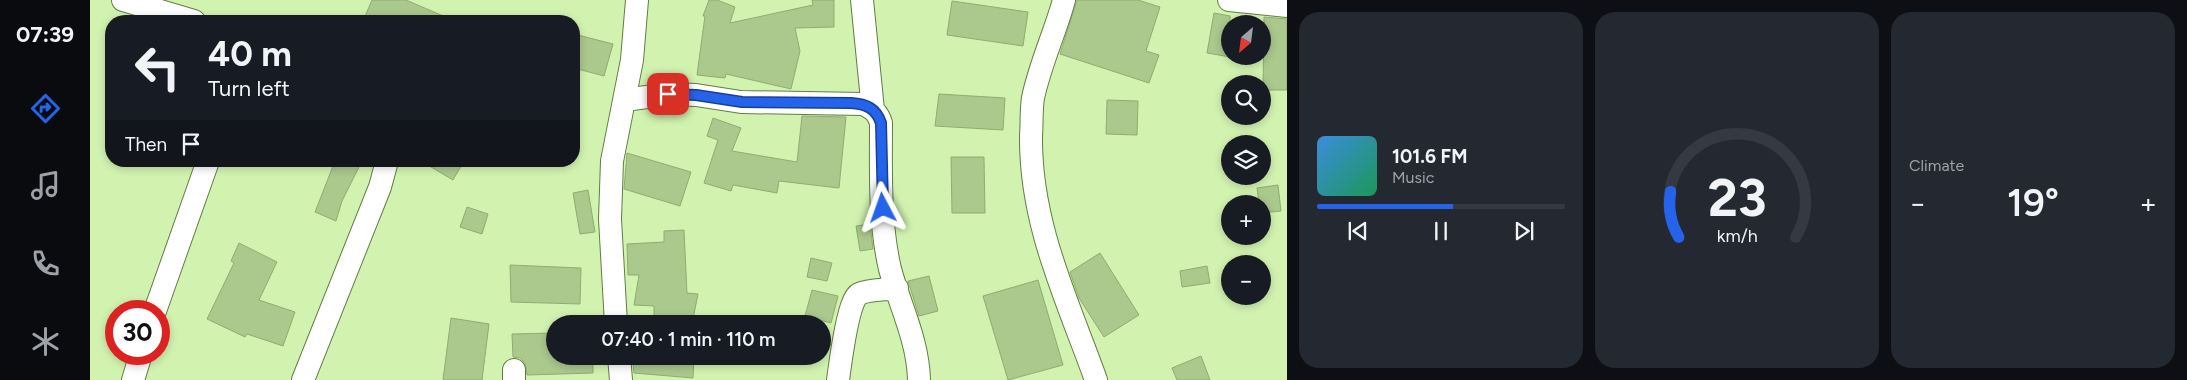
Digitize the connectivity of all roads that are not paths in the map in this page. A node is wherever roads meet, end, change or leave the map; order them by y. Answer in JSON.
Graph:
{"nodes":[{"id":1,"x":123,"y":0,"type":"edge"},
{"id":2,"x":637,"y":0,"type":"edge"},
{"id":3,"x":862,"y":0,"type":"edge"},
{"id":4,"x":1064,"y":0,"type":"edge"},
{"id":5,"x":1229,"y":0,"type":"edge"},
{"id":6,"x":1287,"y":6,"type":"edge"},
{"id":7,"x":174,"y":15,"type":"edge"},
{"id":8,"x":625,"y":100,"type":"junction"},
{"id":9,"x":873,"y":110,"type":"junction"},
{"id":10,"x":206,"y":167,"type":"edge"},
{"id":11,"x":385,"y":167,"type":"edge"},
{"id":12,"x":897,"y":288,"type":"junction"},
{"id":13,"x":159,"y":300,"type":"edge"},
{"id":14,"x":615,"y":315,"type":"edge"},
{"id":15,"x":138,"y":365,"type":"edge"},
{"id":16,"x":620,"y":365,"type":"edge"},
{"id":17,"x":133,"y":380,"type":"edge"},
{"id":18,"x":303,"y":380,"type":"edge"},
{"id":19,"x":622,"y":380,"type":"edge"},
{"id":20,"x":838,"y":380,"type":"edge"},
{"id":21,"x":919,"y":380,"type":"edge"},
{"id":22,"x":1096,"y":380,"type":"edge"}],
"edges":[{"from":1,"to":7,"type":"street"},
{"from":2,"to":8,"type":"street"},
{"from":3,"to":9,"type":"street"},
{"from":4,"to":22,"type":"street"},
{"from":5,"to":6,"type":"street"},
{"from":8,"to":9,"type":"street"},
{"from":8,"to":14,"type":"street"},
{"from":9,"to":12,"type":"street"},
{"from":10,"to":13,"type":"street"},
{"from":11,"to":18,"type":"street"},
{"from":12,"to":20,"type":"street"},
{"from":12,"to":21,"type":"street"},
{"from":15,"to":17,"type":"street"},
{"from":16,"to":19,"type":"street"}]}
